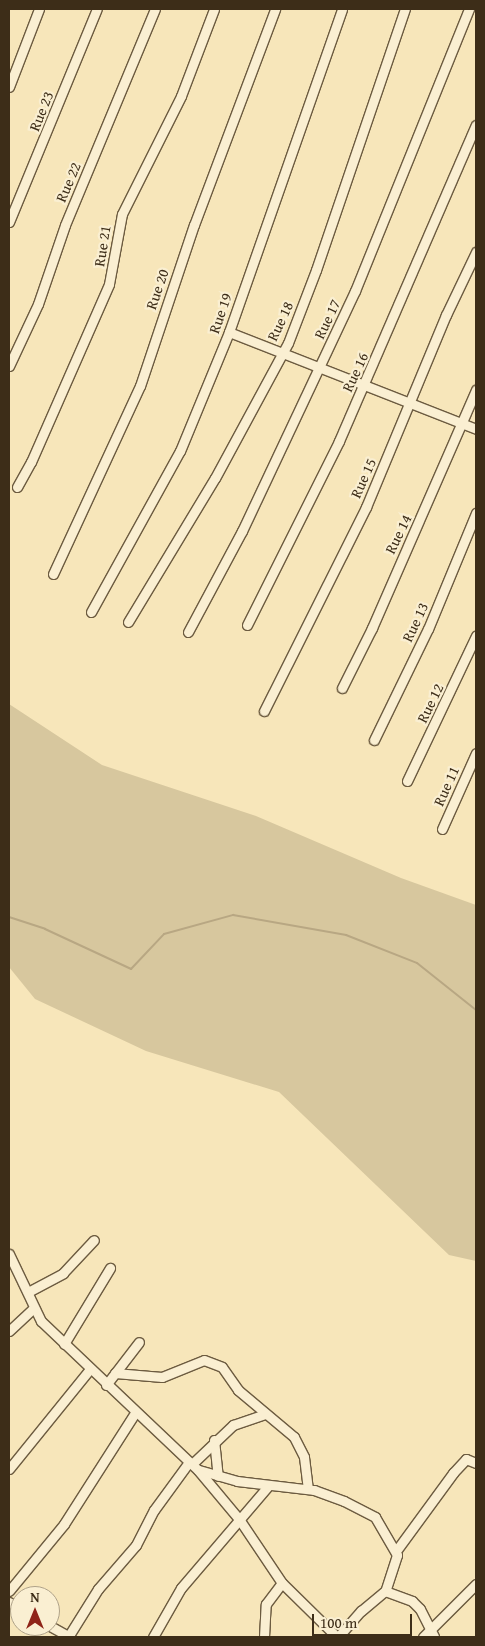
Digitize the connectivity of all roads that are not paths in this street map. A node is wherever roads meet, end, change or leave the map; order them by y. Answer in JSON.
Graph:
{"nodes":[{"id":1,"x":39,"y":9,"type":"edge"},
{"id":2,"x":97,"y":9,"type":"edge"},
{"id":3,"x":155,"y":9,"type":"edge"},
{"id":4,"x":214,"y":9,"type":"edge"},
{"id":5,"x":275,"y":9,"type":"edge"},
{"id":6,"x":342,"y":9,"type":"edge"},
{"id":7,"x":404,"y":9,"type":"edge"},
{"id":8,"x":470,"y":9,"type":"edge"},
{"id":9,"x":476,"y":11,"type":"edge"},
{"id":10,"x":9,"y":87,"type":"edge"},
{"id":11,"x":476,"y":125,"type":"edge"},
{"id":12,"x":9,"y":222,"type":"edge"},
{"id":13,"x":476,"y":252,"type":"edge"},
{"id":14,"x":229,"y":332,"type":"junction"},
{"id":15,"x":281,"y":353,"type":"junction"},
{"id":16,"x":9,"y":366,"type":"edge"},
{"id":17,"x":319,"y":368,"type":"junction"},
{"id":18,"x":362,"y":386,"type":"junction"},
{"id":19,"x":476,"y":390,"type":"edge"},
{"id":20,"x":411,"y":405,"type":"junction"},
{"id":21,"x":462,"y":423,"type":"junction"},
{"id":22,"x":476,"y":429,"type":"edge"},
{"id":23,"x":17,"y":487,"type":"dead end"},
{"id":24,"x":476,"y":513,"type":"edge"},
{"id":25,"x":53,"y":574,"type":"dead end"},
{"id":26,"x":91,"y":612,"type":"dead end"},
{"id":27,"x":128,"y":622,"type":"dead end"},
{"id":28,"x":247,"y":625,"type":"dead end"},
{"id":29,"x":188,"y":632,"type":"dead end"},
{"id":30,"x":476,"y":636,"type":"edge"},
{"id":31,"x":342,"y":688,"type":"dead end"},
{"id":32,"x":264,"y":711,"type":"dead end"},
{"id":33,"x":374,"y":740,"type":"dead end"},
{"id":34,"x":476,"y":753,"type":"edge"},
{"id":35,"x":407,"y":781,"type":"dead end"},
{"id":36,"x":442,"y":830,"type":"dead end"},
{"id":37,"x":94,"y":1240,"type":"dead end"},
{"id":38,"x":9,"y":1254,"type":"edge"},
{"id":39,"x":110,"y":1268,"type":"dead end"},
{"id":40,"x":28,"y":1292,"type":"junction"},
{"id":41,"x":33,"y":1309,"type":"junction"},
{"id":42,"x":9,"y":1331,"type":"edge"},
{"id":43,"x":138,"y":1342,"type":"dead end"},
{"id":44,"x":64,"y":1344,"type":"junction"},
{"id":45,"x":90,"y":1369,"type":"junction"},
{"id":46,"x":115,"y":1373,"type":"junction"},
{"id":47,"x":106,"y":1385,"type":"junction"},
{"id":48,"x":135,"y":1413,"type":"junction"},
{"id":49,"x":265,"y":1414,"type":"junction"},
{"id":50,"x":214,"y":1440,"type":"junction"},
{"id":51,"x":476,"y":1463,"type":"edge"},
{"id":52,"x":193,"y":1465,"type":"junction"},
{"id":53,"x":9,"y":1469,"type":"edge"},
{"id":54,"x":218,"y":1476,"type":"junction"},
{"id":55,"x":269,"y":1485,"type":"junction"},
{"id":56,"x":308,"y":1489,"type":"junction"},
{"id":57,"x":239,"y":1519,"type":"junction"},
{"id":58,"x":396,"y":1551,"type":"junction"},
{"id":59,"x":282,"y":1583,"type":"junction"},
{"id":60,"x":476,"y":1584,"type":"edge"},
{"id":61,"x":9,"y":1591,"type":"edge"},
{"id":62,"x":385,"y":1591,"type":"junction"},
{"id":63,"x":432,"y":1633,"type":"edge"},
{"id":64,"x":69,"y":1637,"type":"edge"},
{"id":65,"x":153,"y":1637,"type":"edge"},
{"id":66,"x":264,"y":1637,"type":"edge"},
{"id":67,"x":337,"y":1637,"type":"edge"},
{"id":68,"x":423,"y":1637,"type":"edge"}],
"edges":[{"from":1,"to":10,"type":"street"},
{"from":2,"to":12,"type":"street","name":"Rue 23"},
{"from":3,"to":16,"type":"street","name":"Rue 22"},
{"from":4,"to":23,"type":"street","name":"Rue 21"},
{"from":5,"to":25,"type":"street","name":"Rue 20"},
{"from":6,"to":14,"type":"street","name":"Rue 19"},
{"from":7,"to":15,"type":"street","name":"Rue 18"},
{"from":8,"to":9,"type":"street"},
{"from":8,"to":17,"type":"street","name":"Rue 17"},
{"from":11,"to":18,"type":"street","name":"Rue 16"},
{"from":13,"to":20,"type":"street","name":"Rue 15"},
{"from":14,"to":15,"type":"street"},
{"from":14,"to":26,"type":"street","name":"Rue 19"},
{"from":15,"to":17,"type":"street"},
{"from":15,"to":27,"type":"street","name":"Rue 18"},
{"from":17,"to":18,"type":"street"},
{"from":17,"to":29,"type":"street","name":"Rue 17"},
{"from":18,"to":20,"type":"street"},
{"from":18,"to":28,"type":"street","name":"Rue 16"},
{"from":19,"to":21,"type":"street","name":"Rue 14"},
{"from":20,"to":21,"type":"street"},
{"from":20,"to":32,"type":"street","name":"Rue 15"},
{"from":21,"to":22,"type":"street"},
{"from":21,"to":31,"type":"street","name":"Rue 14"},
{"from":24,"to":33,"type":"street","name":"Rue 13"},
{"from":30,"to":35,"type":"street","name":"Rue 12"},
{"from":34,"to":36,"type":"street","name":"Rue 11"},
{"from":37,"to":40,"type":"street"},
{"from":38,"to":40,"type":"street"},
{"from":39,"to":44,"type":"street"},
{"from":40,"to":41,"type":"street"},
{"from":41,"to":42,"type":"street"},
{"from":41,"to":44,"type":"street"},
{"from":43,"to":46,"type":"street"},
{"from":44,"to":45,"type":"street"},
{"from":45,"to":47,"type":"street"},
{"from":45,"to":53,"type":"street"},
{"from":46,"to":47,"type":"street"},
{"from":46,"to":49,"type":"street"},
{"from":47,"to":48,"type":"street"},
{"from":48,"to":52,"type":"street"},
{"from":48,"to":61,"type":"street"},
{"from":49,"to":50,"type":"street"},
{"from":49,"to":56,"type":"street"},
{"from":50,"to":52,"type":"street"},
{"from":50,"to":54,"type":"street"},
{"from":51,"to":58,"type":"street"},
{"from":52,"to":54,"type":"street"},
{"from":52,"to":57,"type":"street"},
{"from":52,"to":64,"type":"street"},
{"from":54,"to":55,"type":"street"},
{"from":55,"to":56,"type":"street"},
{"from":55,"to":57,"type":"street"},
{"from":56,"to":58,"type":"street"},
{"from":57,"to":59,"type":"street"},
{"from":57,"to":65,"type":"street"},
{"from":58,"to":62,"type":"street"},
{"from":59,"to":66,"type":"street"},
{"from":59,"to":67,"type":"street"},
{"from":60,"to":63,"type":"street"},
{"from":62,"to":63,"type":"street"},
{"from":62,"to":67,"type":"street"},
{"from":63,"to":68,"type":"street"}]}
